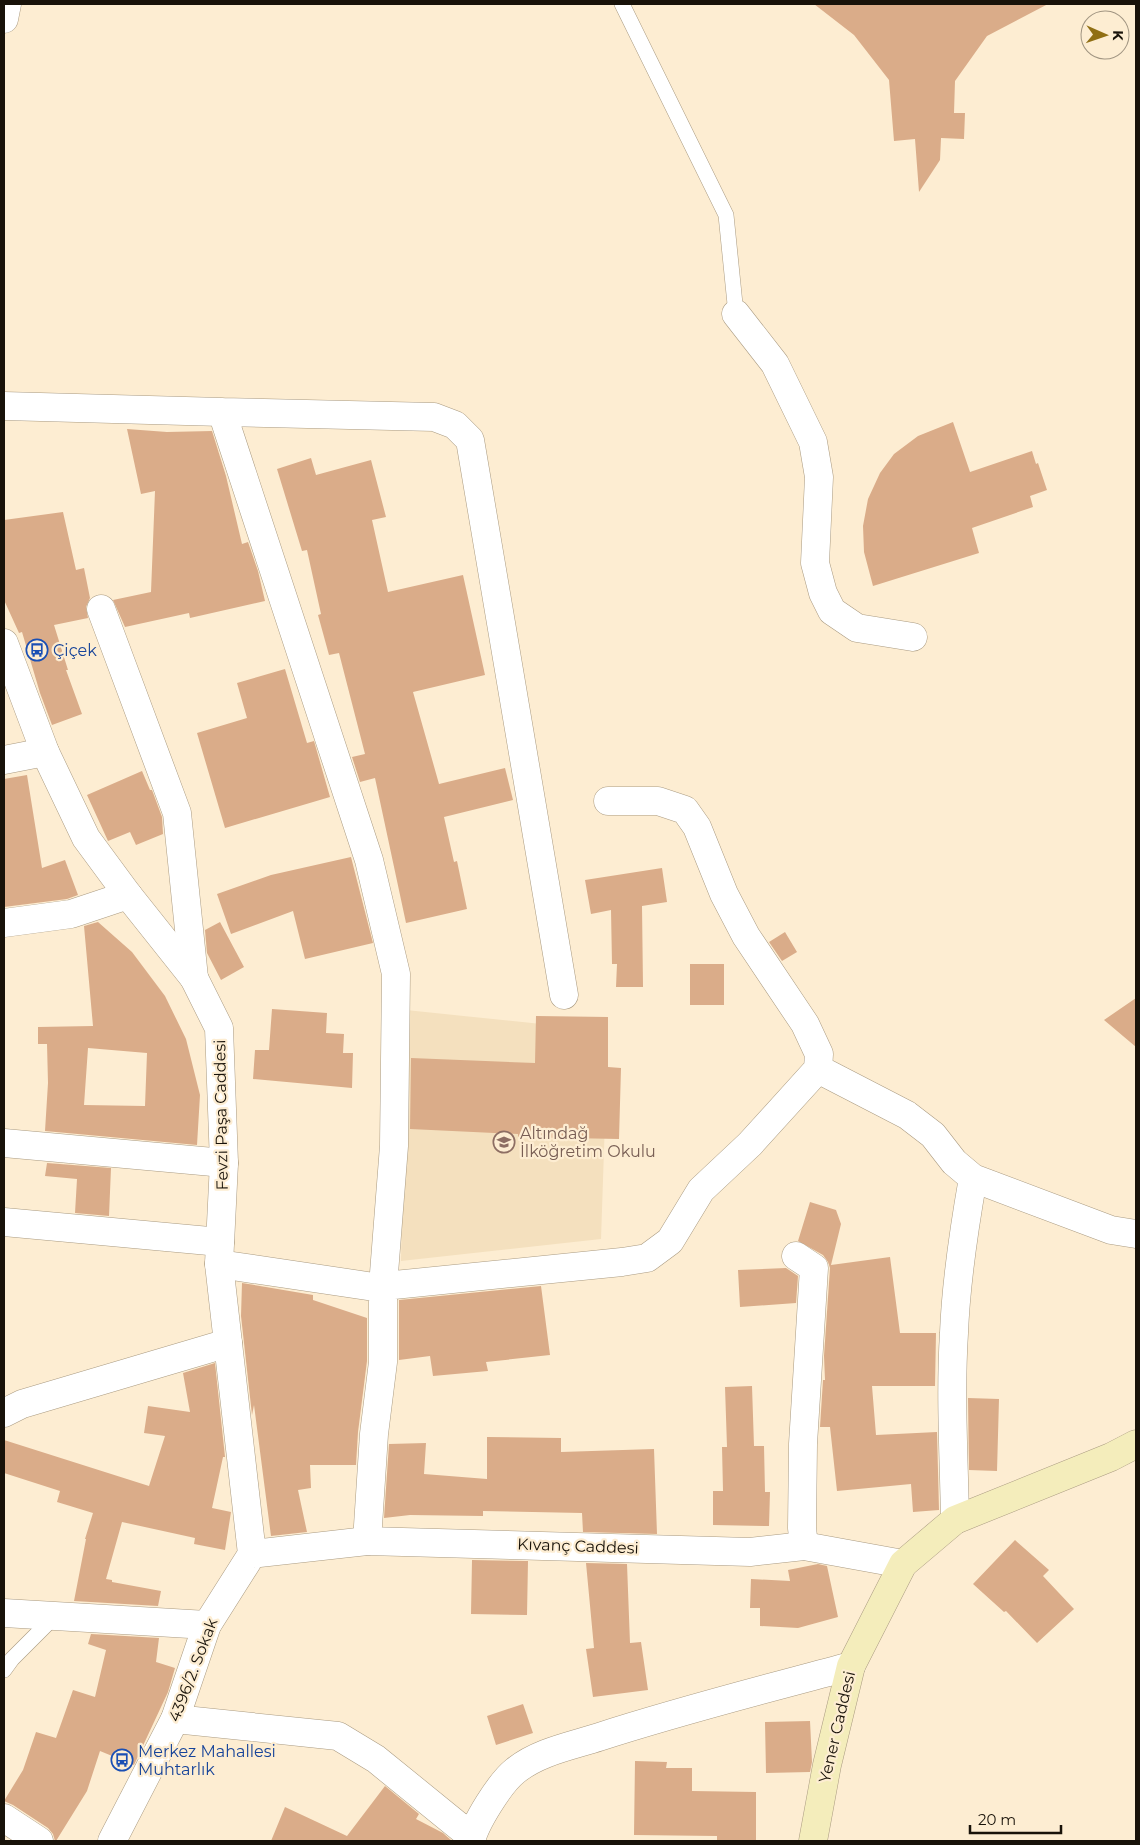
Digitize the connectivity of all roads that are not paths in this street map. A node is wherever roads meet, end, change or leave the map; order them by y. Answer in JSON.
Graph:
{"nodes":[{"id":1,"x":7,"y":4,"type":"edge"},
{"id":2,"x":622,"y":4,"type":"edge"},
{"id":3,"x":4,"y":19,"type":"edge"},
{"id":4,"x":736,"y":314,"type":"joint"},
{"id":5,"x":4,"y":406,"type":"edge"},
{"id":6,"x":222,"y":412,"type":"junction"},
{"id":7,"x":101,"y":609,"type":"dead end"},
{"id":8,"x":912,"y":636,"type":"dead end"},
{"id":9,"x":4,"y":643,"type":"edge"},
{"id":10,"x":45,"y":752,"type":"junction"},
{"id":11,"x":4,"y":760,"type":"edge"},
{"id":12,"x":608,"y":801,"type":"dead end"},
{"id":13,"x":128,"y":896,"type":"junction"},
{"id":14,"x":4,"y":923,"type":"edge"},
{"id":15,"x":194,"y":978,"type":"junction"},
{"id":16,"x":564,"y":995,"type":"dead end"},
{"id":17,"x":818,"y":1069,"type":"junction"},
{"id":18,"x":4,"y":1143,"type":"edge"},
{"id":19,"x":224,"y":1163,"type":"junction"},
{"id":20,"x":973,"y":1178,"type":"junction"},
{"id":21,"x":4,"y":1222,"type":"edge"},
{"id":22,"x":1136,"y":1234,"type":"edge"},
{"id":23,"x":220,"y":1253,"type":"junction"},
{"id":24,"x":796,"y":1256,"type":"dead end"},
{"id":25,"x":383,"y":1286,"type":"junction"},
{"id":26,"x":228,"y":1343,"type":"junction"},
{"id":27,"x":4,"y":1413,"type":"edge"},
{"id":28,"x":1136,"y":1444,"type":"edge"},
{"id":29,"x":955,"y":1520,"type":"junction"},
{"id":30,"x":367,"y":1541,"type":"junction"},
{"id":31,"x":804,"y":1546,"type":"junction"},
{"id":32,"x":252,"y":1554,"type":"junction"},
{"id":33,"x":903,"y":1564,"type":"junction"},
{"id":34,"x":4,"y":1613,"type":"edge"},
{"id":35,"x":55,"y":1616,"type":"junction"},
{"id":36,"x":207,"y":1625,"type":"junction"},
{"id":37,"x":851,"y":1666,"type":"junction"},
{"id":38,"x":4,"y":1670,"type":"edge"},
{"id":39,"x":175,"y":1719,"type":"junction"},
{"id":40,"x":4,"y":1818,"type":"edge"},
{"id":41,"x":471,"y":1839,"type":"edge"},
{"id":42,"x":39,"y":1841,"type":"edge"},
{"id":43,"x":112,"y":1841,"type":"edge"},
{"id":44,"x":813,"y":1841,"type":"edge"}],
"edges":[{"from":1,"to":3,"type":"street"},
{"from":2,"to":4,"type":"lane"},
{"from":4,"to":8,"type":"street"},
{"from":5,"to":6,"type":"street"},
{"from":6,"to":16,"type":"street"},
{"from":6,"to":25,"type":"street"},
{"from":7,"to":15,"type":"street"},
{"from":9,"to":10,"type":"street","name":"Fevzi Paşa Caddesi"},
{"from":10,"to":11,"type":"street"},
{"from":10,"to":13,"type":"street","name":"Fevzi Paşa Caddesi"},
{"from":12,"to":17,"type":"street"},
{"from":13,"to":14,"type":"street"},
{"from":13,"to":15,"type":"street","name":"Fevzi Paşa Caddesi"},
{"from":15,"to":19,"type":"street","name":"Fevzi Paşa Caddesi"},
{"from":17,"to":20,"type":"street"},
{"from":17,"to":25,"type":"street"},
{"from":18,"to":19,"type":"street"},
{"from":19,"to":23,"type":"street","name":"Fevzi Paşa Caddesi"},
{"from":20,"to":22,"type":"street"},
{"from":20,"to":29,"type":"street"},
{"from":21,"to":23,"type":"street"},
{"from":23,"to":25,"type":"street"},
{"from":23,"to":26,"type":"street","name":"Fevzi Paşa Caddesi"},
{"from":24,"to":31,"type":"street"},
{"from":25,"to":30,"type":"street"},
{"from":26,"to":27,"type":"street"},
{"from":26,"to":32,"type":"street","name":"Fevzi Paşa Caddesi"},
{"from":28,"to":29,"type":"main road"},
{"from":29,"to":33,"type":"main road"},
{"from":30,"to":31,"type":"street","name":"Kıvanç Caddesi"},
{"from":30,"to":32,"type":"street","name":"Kıvanç Caddesi"},
{"from":31,"to":33,"type":"street","name":"Kıvanç Caddesi"},
{"from":32,"to":36,"type":"street","name":"4396/2. Sokak"},
{"from":33,"to":37,"type":"main road","name":"Yener Caddesi"},
{"from":34,"to":35,"type":"street"},
{"from":35,"to":36,"type":"street"},
{"from":35,"to":38,"type":"lane"},
{"from":36,"to":39,"type":"street","name":"4396/2. Sokak"},
{"from":37,"to":41,"type":"street"},
{"from":37,"to":44,"type":"main road","name":"Yener Caddesi"},
{"from":39,"to":41,"type":"street"},
{"from":39,"to":43,"type":"street","name":"4396/2. Sokak"},
{"from":40,"to":42,"type":"street"}]}
